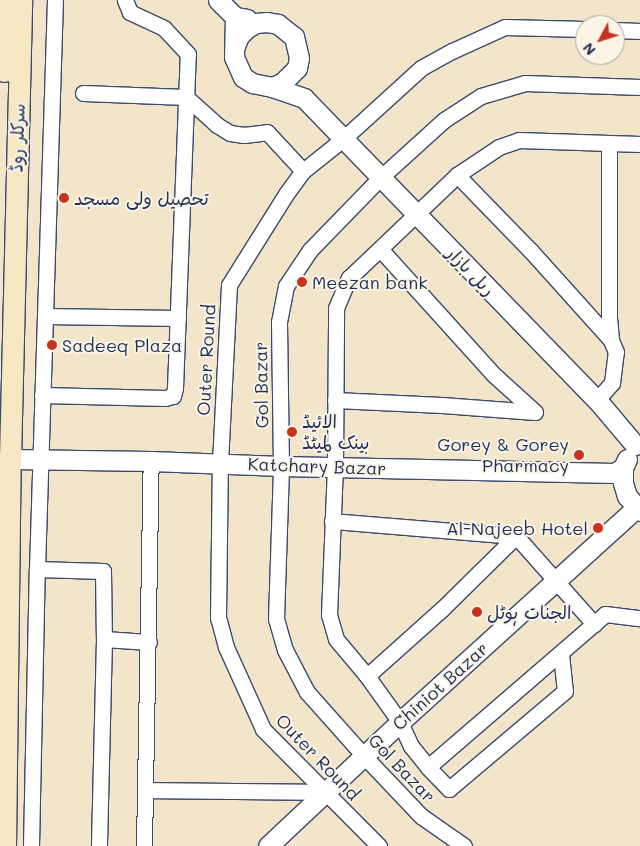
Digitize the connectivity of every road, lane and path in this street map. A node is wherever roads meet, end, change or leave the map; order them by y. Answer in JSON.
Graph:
{"nodes":[{"id":1,"x":6,"y":0,"type":"edge"},
{"id":2,"x":21,"y":0,"type":"edge"},
{"id":3,"x":55,"y":0,"type":"edge"},
{"id":4,"x":125,"y":0,"type":"edge"},
{"id":5,"x":218,"y":0,"type":"edge"},
{"id":6,"x":235,"y":17,"type":"junction"},
{"id":7,"x":267,"y":22,"type":"junction"},
{"id":8,"x":575,"y":29,"type":"edge"},
{"id":9,"x":625,"y":30,"type":"edge"},
{"id":10,"x":640,"y":31,"type":"edge"},
{"id":11,"x":235,"y":46,"type":"junction"},
{"id":12,"x":299,"y":58,"type":"junction"},
{"id":13,"x":2,"y":81,"type":"edge"},
{"id":14,"x":272,"y":87,"type":"junction"},
{"id":15,"x":640,"y":87,"type":"edge"},
{"id":16,"x":83,"y":92,"type":"dead end"},
{"id":17,"x":186,"y":96,"type":"junction"},
{"id":18,"x":304,"y":98,"type":"junction"},
{"id":19,"x":344,"y":139,"type":"junction"},
{"id":20,"x":609,"y":143,"type":"junction"},
{"id":21,"x":640,"y":144,"type":"edge"},
{"id":22,"x":303,"y":171,"type":"junction"},
{"id":23,"x":457,"y":175,"type":"junction"},
{"id":24,"x":380,"y":178,"type":"junction"},
{"id":25,"x":0,"y":204,"type":"edge"},
{"id":26,"x":416,"y":214,"type":"junction"},
{"id":27,"x":380,"y":248,"type":"junction"},
{"id":28,"x":45,"y":316,"type":"junction"},
{"id":29,"x":178,"y":318,"type":"junction"},
{"id":30,"x":611,"y":340,"type":"junction"},
{"id":31,"x":42,"y":395,"type":"junction"},
{"id":32,"x":335,"y":400,"type":"junction"},
{"id":33,"x":597,"y":400,"type":"junction"},
{"id":34,"x":638,"y":443,"type":"edge"},
{"id":35,"x":3,"y":459,"type":"edge"},
{"id":36,"x":41,"y":460,"type":"junction"},
{"id":37,"x":152,"y":461,"type":"junction"},
{"id":38,"x":220,"y":463,"type":"junction"},
{"id":39,"x":281,"y":466,"type":"junction"},
{"id":40,"x":335,"y":467,"type":"junction"},
{"id":41,"x":623,"y":468,"type":"junction"},
{"id":42,"x":638,"y":510,"type":"edge"},
{"id":43,"x":332,"y":521,"type":"junction"},
{"id":44,"x":516,"y":536,"type":"junction"},
{"id":45,"x":37,"y":569,"type":"junction"},
{"id":46,"x":554,"y":582,"type":"junction"},
{"id":47,"x":640,"y":618,"type":"edge"},
{"id":48,"x":594,"y":624,"type":"junction"},
{"id":49,"x":104,"y":639,"type":"junction"},
{"id":50,"x":149,"y":642,"type":"junction"},
{"id":51,"x":561,"y":654,"type":"junction"},
{"id":52,"x":367,"y":676,"type":"junction"},
{"id":53,"x":400,"y":722,"type":"junction"},
{"id":54,"x":364,"y":756,"type":"junction"},
{"id":55,"x":428,"y":767,"type":"junction"},
{"id":56,"x":146,"y":790,"type":"junction"},
{"id":57,"x":324,"y":792,"type":"junction"},
{"id":58,"x":5,"y":846,"type":"edge"},
{"id":59,"x":31,"y":846,"type":"edge"},
{"id":60,"x":99,"y":846,"type":"edge"},
{"id":61,"x":144,"y":846,"type":"edge"},
{"id":62,"x":268,"y":846,"type":"edge"},
{"id":63,"x":379,"y":846,"type":"edge"},
{"id":64,"x":464,"y":846,"type":"edge"}],
"edges":[{"from":1,"to":13,"type":"main road","name":"سرکلر روڈ"},
{"from":2,"to":35,"type":"main road","name":"سرکلر روڈ"},
{"from":3,"to":28,"type":"street"},
{"from":4,"to":17,"type":"street"},
{"from":5,"to":6,"type":"street"},
{"from":6,"to":7,"type":"street"},
{"from":6,"to":11,"type":"street","name":"ریل بازار"},
{"from":7,"to":11,"type":"street"},
{"from":7,"to":12,"type":"street"},
{"from":8,"to":19,"type":"street","name":"Outer Round"},
{"from":9,"to":10,"type":"street"},
{"from":11,"to":14,"type":"street","name":"ریل بازار"},
{"from":12,"to":14,"type":"street"},
{"from":12,"to":18,"type":"street"},
{"from":13,"to":25,"type":"main road","name":"سرکلر روڈ"},
{"from":14,"to":18,"type":"street","name":"ریل بازار"},
{"from":15,"to":24,"type":"street","name":"Gol Bazar"},
{"from":16,"to":17,"type":"street"},
{"from":17,"to":22,"type":"street"},
{"from":17,"to":29,"type":"street"},
{"from":18,"to":19,"type":"street","name":"ریل بازار"},
{"from":19,"to":22,"type":"street","name":"Outer Round"},
{"from":19,"to":24,"type":"street","name":"ریل بازار"},
{"from":20,"to":21,"type":"street"},
{"from":20,"to":23,"type":"street"},
{"from":20,"to":30,"type":"street"},
{"from":22,"to":38,"type":"street","name":"Outer Round"},
{"from":23,"to":26,"type":"street"},
{"from":23,"to":30,"type":"street"},
{"from":24,"to":26,"type":"street","name":"ریل بازار"},
{"from":24,"to":39,"type":"street","name":"Gol Bazar"},
{"from":26,"to":27,"type":"street"},
{"from":26,"to":33,"type":"street","name":"ریل بازار"},
{"from":27,"to":32,"type":"street"},
{"from":27,"to":32,"type":"street"},
{"from":28,"to":29,"type":"street"},
{"from":28,"to":31,"type":"street"},
{"from":29,"to":31,"type":"street"},
{"from":30,"to":33,"type":"street"},
{"from":31,"to":36,"type":"street"},
{"from":32,"to":40,"type":"street"},
{"from":33,"to":34,"type":"street","name":"ریل بازار"},
{"from":34,"to":41,"type":"street"},
{"from":35,"to":36,"type":"street","name":"Katchary Bazar"},
{"from":35,"to":58,"type":"main road","name":"سرکلر روڈ"},
{"from":36,"to":37,"type":"street","name":"Katchary Bazar"},
{"from":36,"to":45,"type":"street"},
{"from":37,"to":38,"type":"street","name":"Katchary Bazar"},
{"from":37,"to":50,"type":"street"},
{"from":38,"to":39,"type":"street","name":"Katchary Bazar"},
{"from":38,"to":57,"type":"street","name":"Outer Round"},
{"from":39,"to":40,"type":"street","name":"Katchary Bazar"},
{"from":39,"to":54,"type":"street","name":"Gol Bazar"},
{"from":40,"to":41,"type":"street","name":"Katchary Bazar"},
{"from":40,"to":43,"type":"street"},
{"from":41,"to":42,"type":"street"},
{"from":42,"to":46,"type":"street","name":"Chiniot Bazar"},
{"from":43,"to":44,"type":"street"},
{"from":43,"to":52,"type":"street"},
{"from":44,"to":46,"type":"street"},
{"from":44,"to":52,"type":"street"},
{"from":45,"to":49,"type":"street"},
{"from":45,"to":59,"type":"street"},
{"from":46,"to":48,"type":"street"},
{"from":46,"to":53,"type":"street","name":"Chiniot Bazar"},
{"from":47,"to":48,"type":"street"},
{"from":48,"to":51,"type":"street"},
{"from":49,"to":50,"type":"street"},
{"from":49,"to":60,"type":"street"},
{"from":50,"to":56,"type":"street"},
{"from":51,"to":55,"type":"street"},
{"from":51,"to":55,"type":"street"},
{"from":52,"to":53,"type":"street"},
{"from":53,"to":54,"type":"street","name":"Chiniot Bazar"},
{"from":53,"to":55,"type":"street"},
{"from":54,"to":57,"type":"street","name":"Chiniot Bazar"},
{"from":54,"to":64,"type":"street","name":"Gol Bazar"},
{"from":56,"to":57,"type":"street"},
{"from":56,"to":61,"type":"street"},
{"from":57,"to":62,"type":"street","name":"Chiniot Bazar"},
{"from":57,"to":63,"type":"street","name":"Outer Round"}]}
